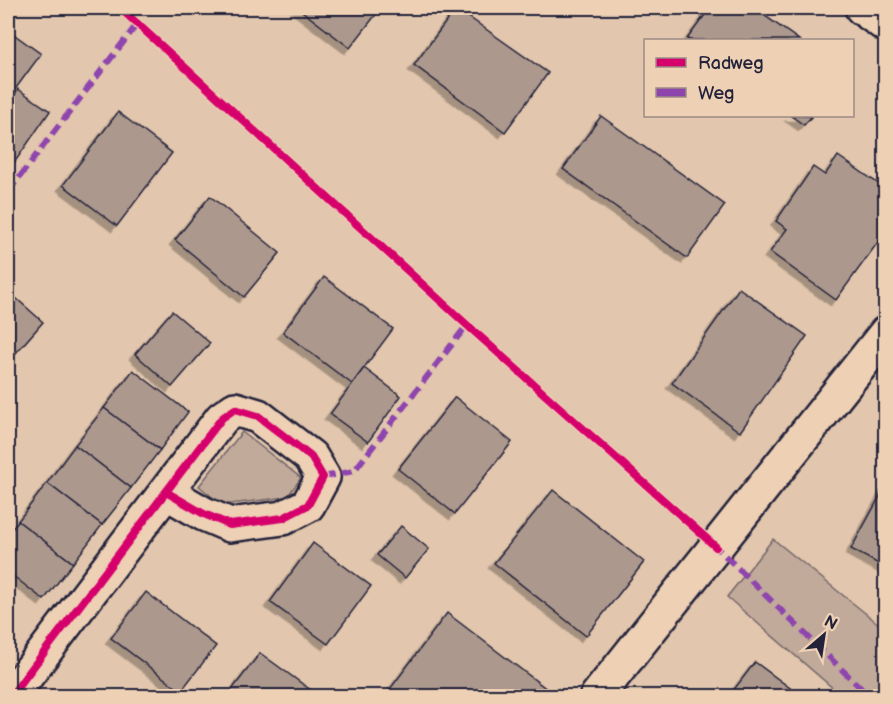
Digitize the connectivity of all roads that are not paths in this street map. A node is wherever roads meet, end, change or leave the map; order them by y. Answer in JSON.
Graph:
{"nodes":[{"id":1,"x":862,"y":8,"type":"edge"},
{"id":2,"x":885,"y":25,"type":"edge"},
{"id":3,"x":885,"y":333,"type":"edge"},
{"id":4,"x":166,"y":492,"type":"dead end"},
{"id":5,"x":11,"y":696,"type":"edge"},
{"id":6,"x":597,"y":696,"type":"edge"}],
"edges":[{"from":1,"to":2,"type":"street"},
{"from":3,"to":6,"type":"street"},
{"from":4,"to":5,"type":"street"}]}
